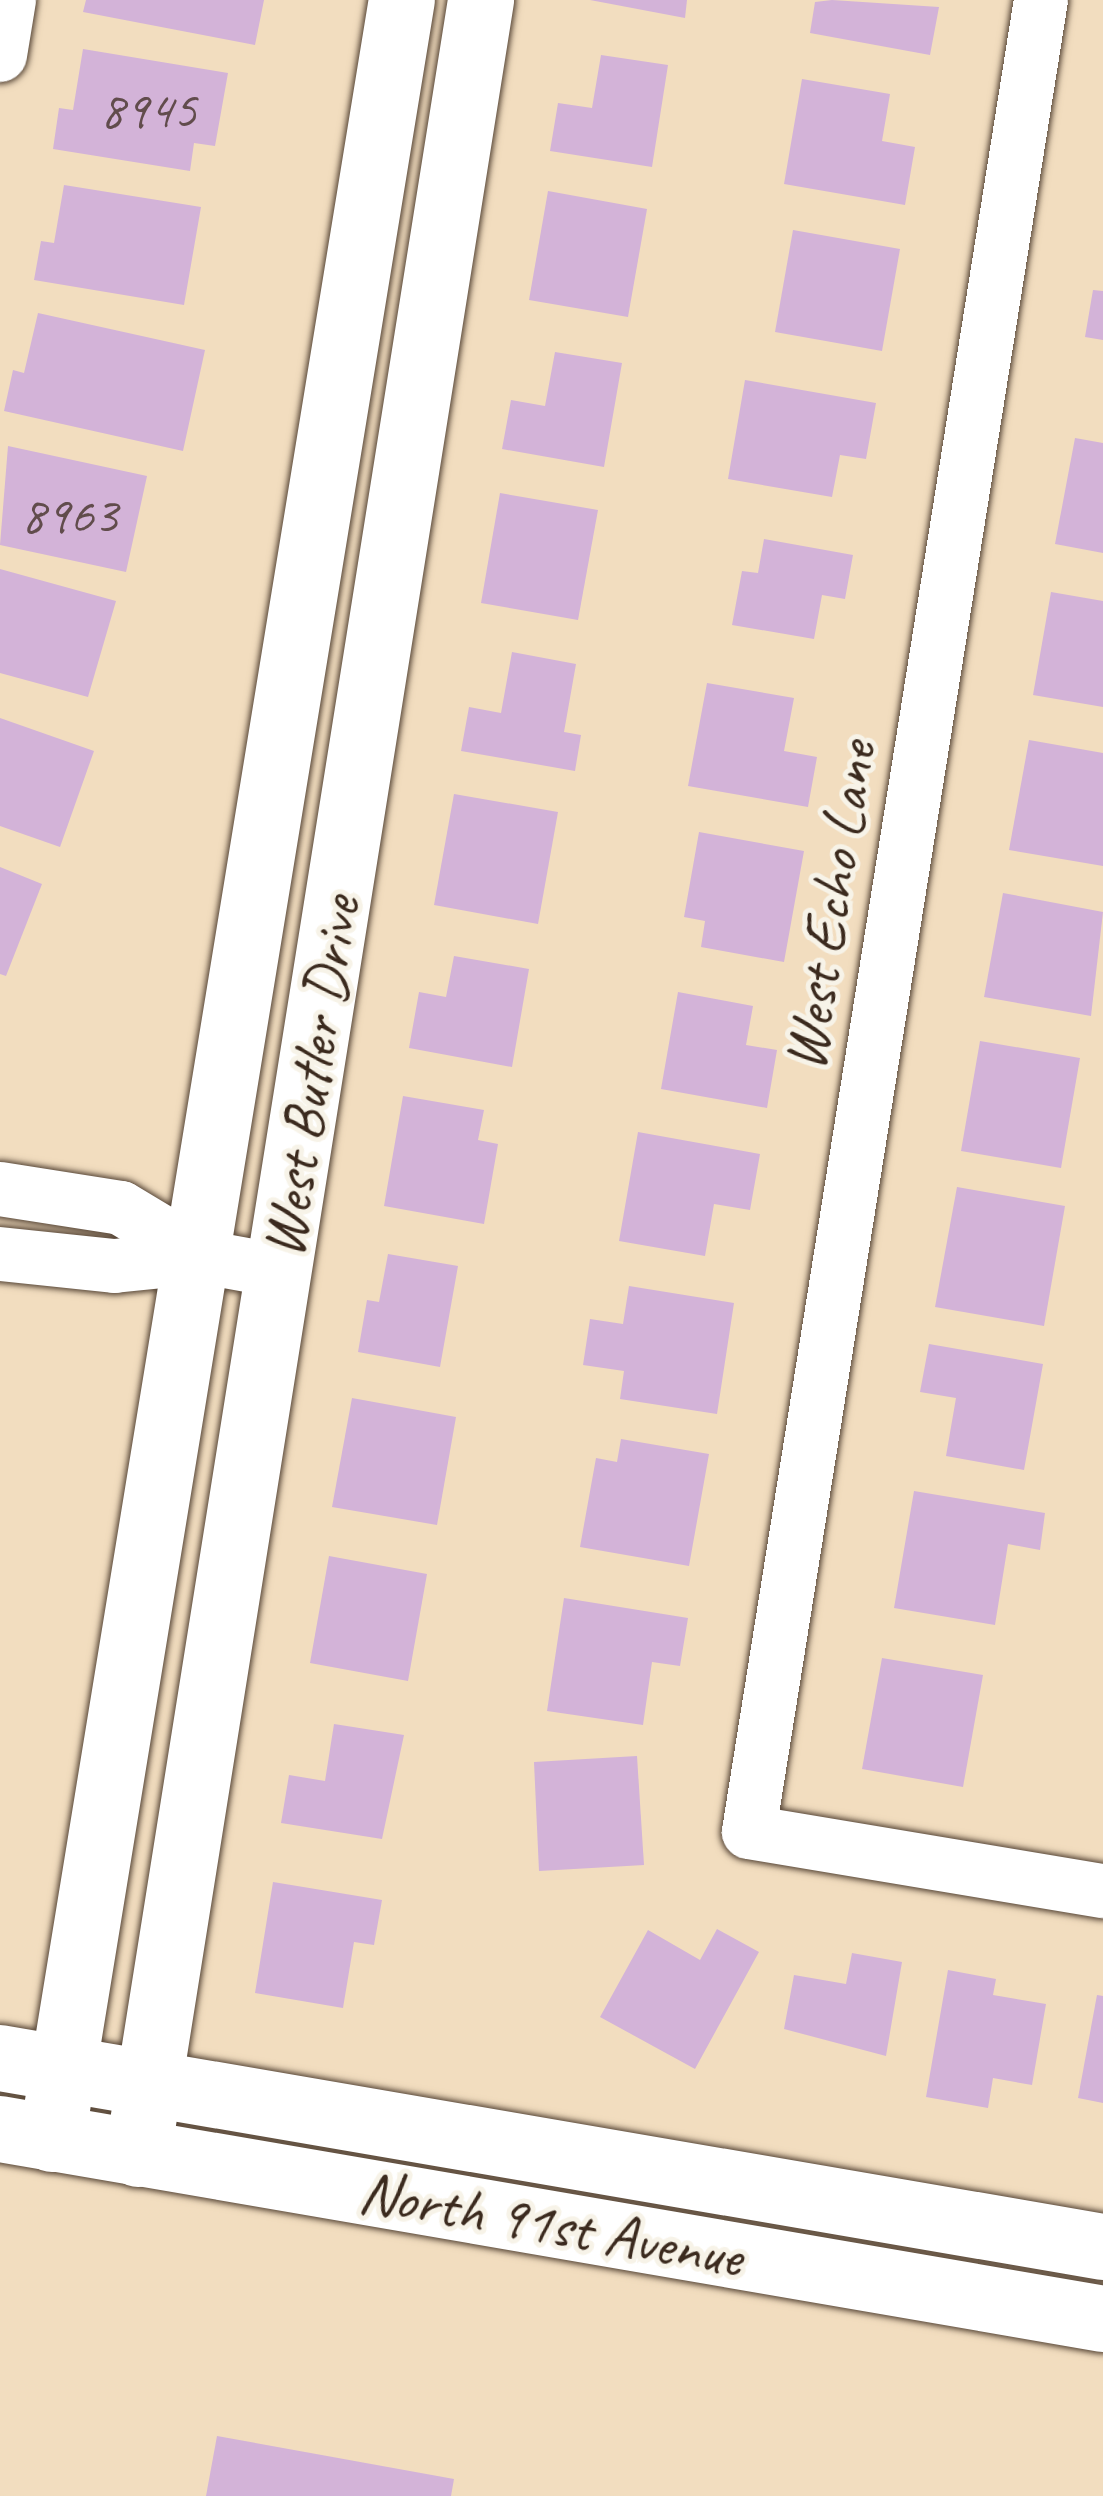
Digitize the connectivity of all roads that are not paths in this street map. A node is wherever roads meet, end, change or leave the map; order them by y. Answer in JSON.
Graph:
{"nodes":[{"id":1,"x":9,"y":0,"type":"edge"},
{"id":2,"x":402,"y":0,"type":"edge"},
{"id":3,"x":482,"y":0,"type":"edge"},
{"id":4,"x":1041,"y":0,"type":"edge"},
{"id":5,"x":0,"y":55,"type":"edge"},
{"id":6,"x":0,"y":1189,"type":"edge"},
{"id":7,"x":0,"y":1254,"type":"edge"},
{"id":8,"x":202,"y":1257,"type":"junction"},
{"id":9,"x":280,"y":1271,"type":"junction"},
{"id":10,"x":1103,"y":1891,"type":"edge"},
{"id":11,"x":0,"y":2058,"type":"edge"},
{"id":12,"x":65,"y":2068,"type":"junction"},
{"id":13,"x":149,"y":2083,"type":"junction"},
{"id":14,"x":26,"y":2134,"type":"edge"},
{"id":15,"x":138,"y":2154,"type":"junction"},
{"id":16,"x":1103,"y":2247,"type":"edge"},
{"id":17,"x":1103,"y":2319,"type":"edge"}],
"edges":[{"from":1,"to":5,"type":"street"},
{"from":2,"to":8,"type":"street","name":"West Butler Drive"},
{"from":3,"to":9,"type":"street","name":"West Butler Drive"},
{"from":4,"to":10,"type":"street","name":"West Echo Lane"},
{"from":6,"to":8,"type":"street"},
{"from":7,"to":8,"type":"street"},
{"from":8,"to":9,"type":"street"},
{"from":8,"to":12,"type":"street","name":"West Butler Drive"},
{"from":9,"to":13,"type":"street","name":"West Butler Drive"},
{"from":11,"to":12,"type":"street","name":"North 91st Avenue"},
{"from":12,"to":13,"type":"street","name":"North 91st Avenue"},
{"from":12,"to":14,"type":"street","name":"West Butler Drive"},
{"from":13,"to":15,"type":"street","name":"West Butler Drive"},
{"from":13,"to":16,"type":"street","name":"North 91st Avenue"},
{"from":14,"to":15,"type":"street","name":"North 91st Avenue"},
{"from":15,"to":17,"type":"street","name":"North 91st Avenue"}]}
